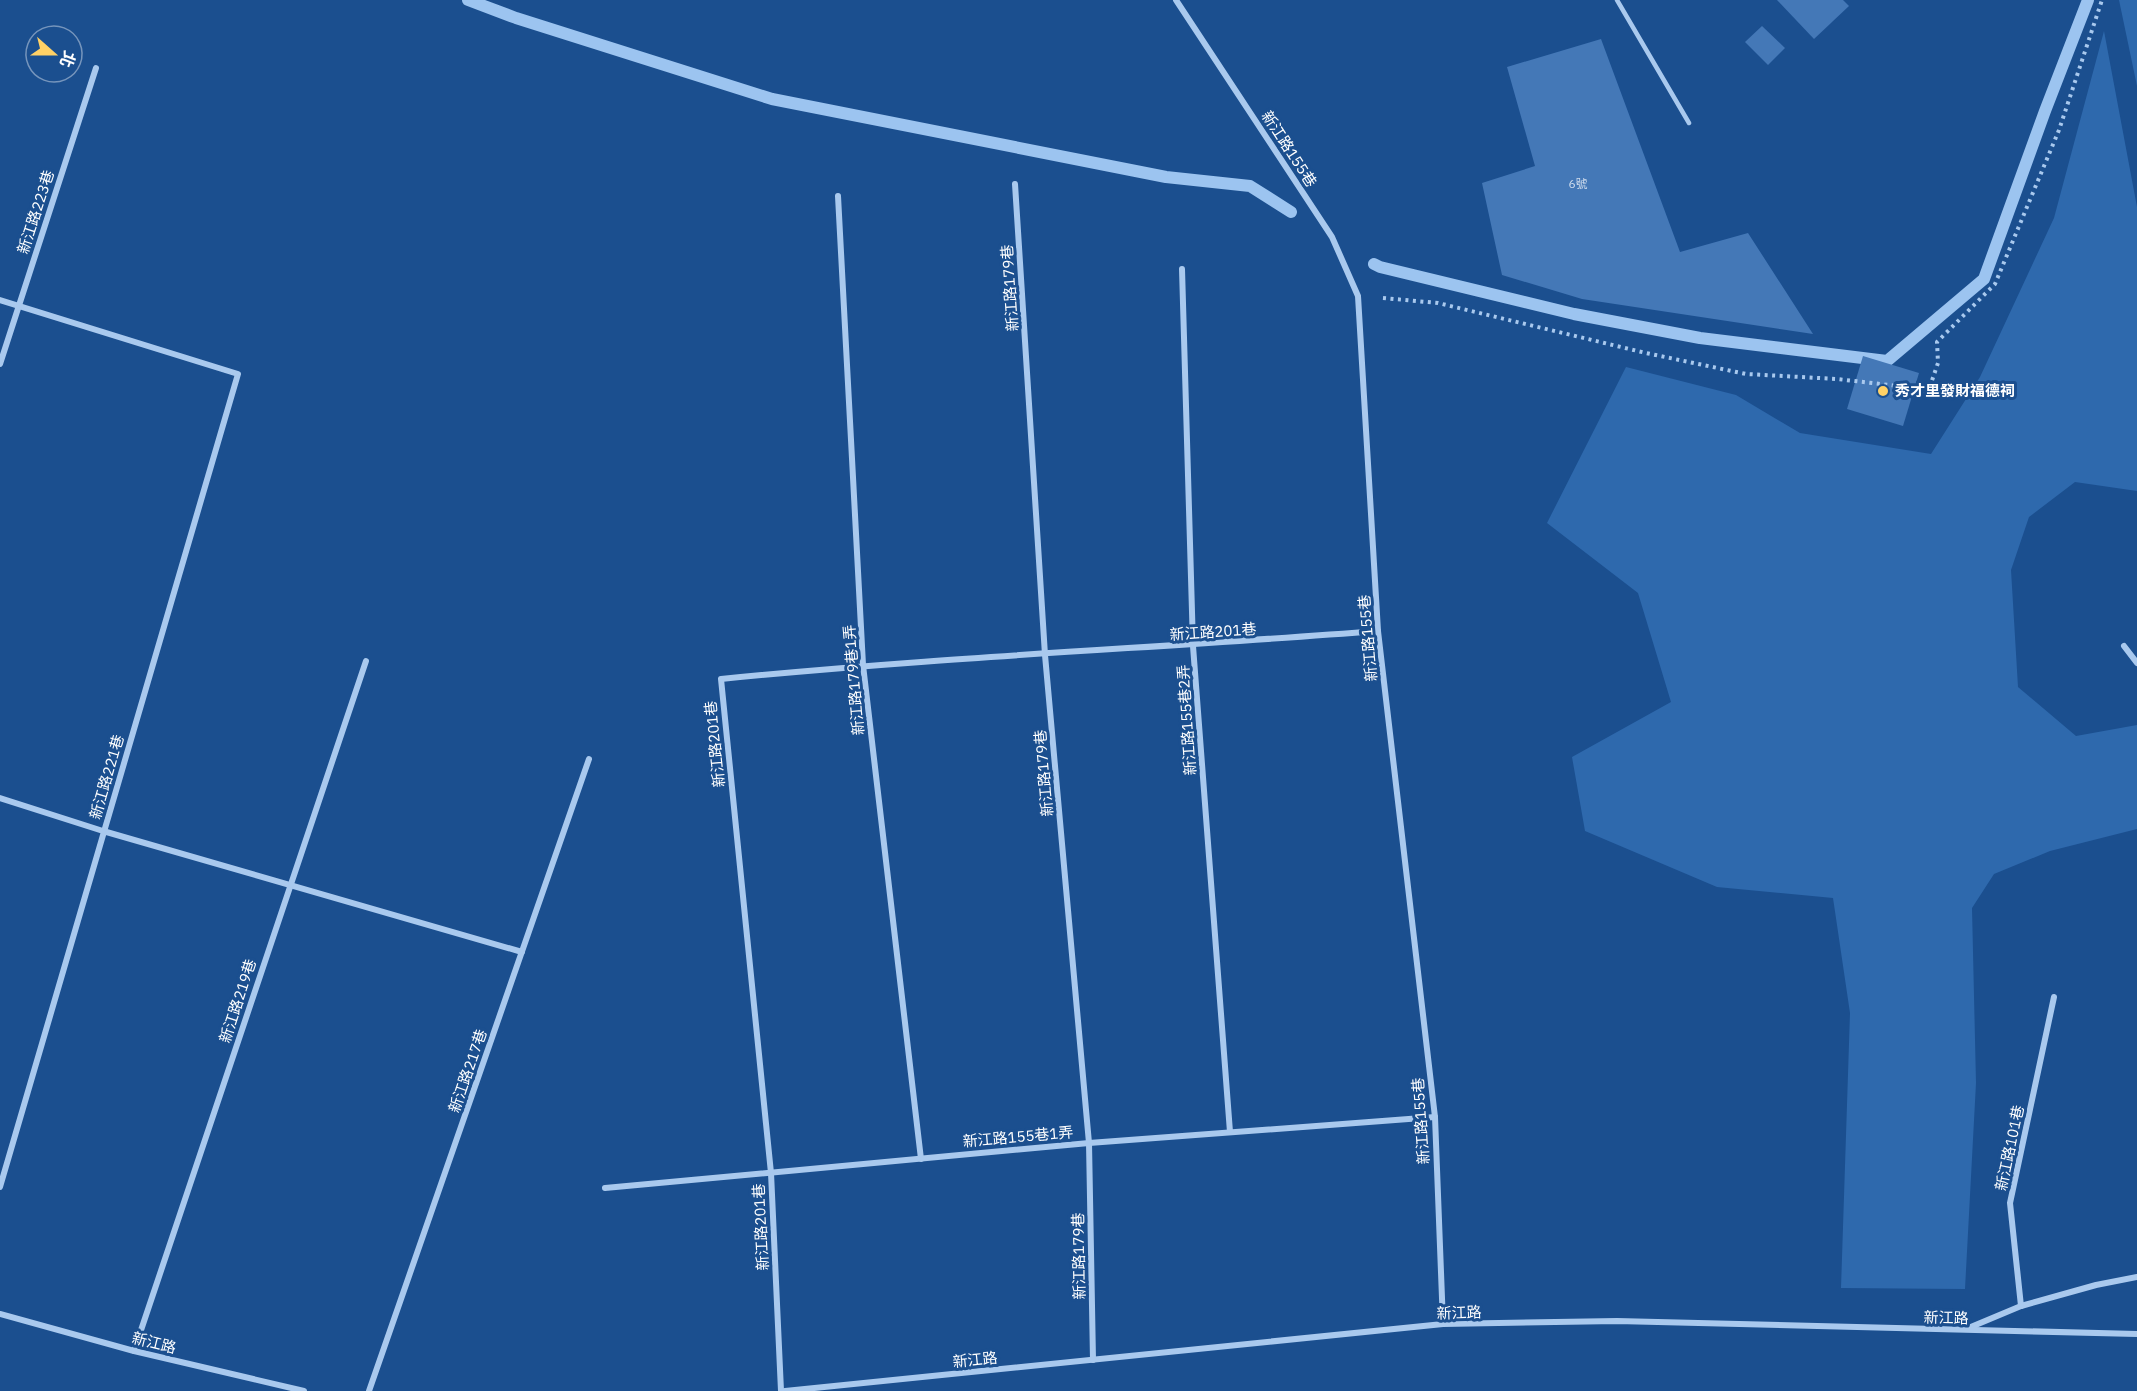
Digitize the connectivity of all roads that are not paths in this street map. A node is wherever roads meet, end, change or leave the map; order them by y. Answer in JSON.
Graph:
{"nodes":[{"id":1,"x":1176,"y":0,"type":"edge"},
{"id":2,"x":1617,"y":0,"type":"edge"},
{"id":3,"x":96,"y":68,"type":"dead end"},
{"id":4,"x":1689,"y":123,"type":"dead end"},
{"id":5,"x":1015,"y":184,"type":"dead end"},
{"id":6,"x":838,"y":196,"type":"dead end"},
{"id":7,"x":1182,"y":269,"type":"dead end"},
{"id":8,"x":0,"y":300,"type":"edge"},
{"id":9,"x":19,"y":306,"type":"junction"},
{"id":10,"x":0,"y":364,"type":"edge"},
{"id":11,"x":1378,"y":631,"type":"junction"},
{"id":12,"x":1193,"y":645,"type":"junction"},
{"id":13,"x":2124,"y":646,"type":"dead end"},
{"id":14,"x":1045,"y":655,"type":"junction"},
{"id":15,"x":366,"y":661,"type":"dead end"},
{"id":16,"x":2137,"y":663,"type":"edge"},
{"id":17,"x":863,"y":665,"type":"junction"},
{"id":18,"x":589,"y":759,"type":"dead end"},
{"id":19,"x":0,"y":798,"type":"edge"},
{"id":20,"x":103,"y":831,"type":"junction"},
{"id":21,"x":289,"y":885,"type":"junction"},
{"id":22,"x":522,"y":952,"type":"junction"},
{"id":23,"x":2054,"y":997,"type":"dead end"},
{"id":24,"x":1435,"y":1117,"type":"junction"},
{"id":25,"x":1230,"y":1132,"type":"junction"},
{"id":26,"x":1089,"y":1143,"type":"junction"},
{"id":27,"x":921,"y":1159,"type":"junction"},
{"id":28,"x":771,"y":1173,"type":"junction"},
{"id":29,"x":0,"y":1187,"type":"edge"},
{"id":30,"x":605,"y":1188,"type":"dead end"},
{"id":31,"x":2137,"y":1277,"type":"edge"},
{"id":32,"x":2021,"y":1306,"type":"junction"},
{"id":33,"x":1,"y":1317,"type":"edge"},
{"id":34,"x":1443,"y":1324,"type":"junction"},
{"id":35,"x":1963,"y":1330,"type":"junction"},
{"id":36,"x":2137,"y":1334,"type":"edge"},
{"id":37,"x":134,"y":1350,"type":"junction"},
{"id":38,"x":1093,"y":1360,"type":"junction"},
{"id":39,"x":304,"y":1391,"type":"edge"},
{"id":40,"x":369,"y":1391,"type":"edge"},
{"id":41,"x":783,"y":1391,"type":"edge"}],
"edges":[{"from":1,"to":11,"type":"street","name":"新江路155巷"},
{"from":2,"to":4,"type":"lane"},
{"from":3,"to":9,"type":"street","name":"新江路223巷"},
{"from":5,"to":14,"type":"street","name":"新江路179巷"},
{"from":6,"to":17,"type":"street","name":"新江路179巷1弄"},
{"from":7,"to":12,"type":"street","name":"新江路155巷2弄"},
{"from":8,"to":9,"type":"street"},
{"from":9,"to":10,"type":"street","name":"新江路223巷"},
{"from":9,"to":20,"type":"street","name":"新江路221巷"},
{"from":11,"to":12,"type":"street","name":"新江路201巷"},
{"from":11,"to":24,"type":"street","name":"新江路155巷"},
{"from":12,"to":14,"type":"street","name":"新江路201巷"},
{"from":12,"to":25,"type":"street","name":"新江路155巷2弄"},
{"from":13,"to":16,"type":"street"},
{"from":14,"to":17,"type":"street","name":"新江路201巷"},
{"from":14,"to":26,"type":"street","name":"新江路179巷"},
{"from":15,"to":21,"type":"street","name":"新江路219巷"},
{"from":17,"to":27,"type":"street","name":"新江路179巷1弄"},
{"from":17,"to":28,"type":"street","name":"新江路201巷"},
{"from":18,"to":22,"type":"street","name":"新江路217巷"},
{"from":19,"to":20,"type":"street"},
{"from":20,"to":21,"type":"street"},
{"from":20,"to":29,"type":"street","name":"新江路221巷"},
{"from":21,"to":22,"type":"street"},
{"from":21,"to":37,"type":"street","name":"新江路219巷"},
{"from":22,"to":40,"type":"street","name":"新江路217巷"},
{"from":23,"to":32,"type":"street","name":"新江路101巷"},
{"from":24,"to":25,"type":"street","name":"新江路155巷1弄"},
{"from":24,"to":34,"type":"street","name":"新江路155巷"},
{"from":25,"to":26,"type":"street","name":"新江路155巷1弄"},
{"from":26,"to":27,"type":"street","name":"新江路155巷1弄"},
{"from":26,"to":38,"type":"street","name":"新江路179巷"},
{"from":27,"to":28,"type":"street","name":"新江路155巷1弄"},
{"from":28,"to":30,"type":"street","name":"新江路155巷1弄"},
{"from":28,"to":41,"type":"street","name":"新江路201巷"},
{"from":31,"to":32,"type":"street"},
{"from":32,"to":35,"type":"street"},
{"from":33,"to":37,"type":"street","name":"新江路"},
{"from":34,"to":35,"type":"street","name":"新江路"},
{"from":34,"to":38,"type":"street","name":"新江路"},
{"from":35,"to":36,"type":"street","name":"新江路"},
{"from":37,"to":39,"type":"street","name":"新江路"},
{"from":38,"to":41,"type":"street","name":"新江路"}]}
